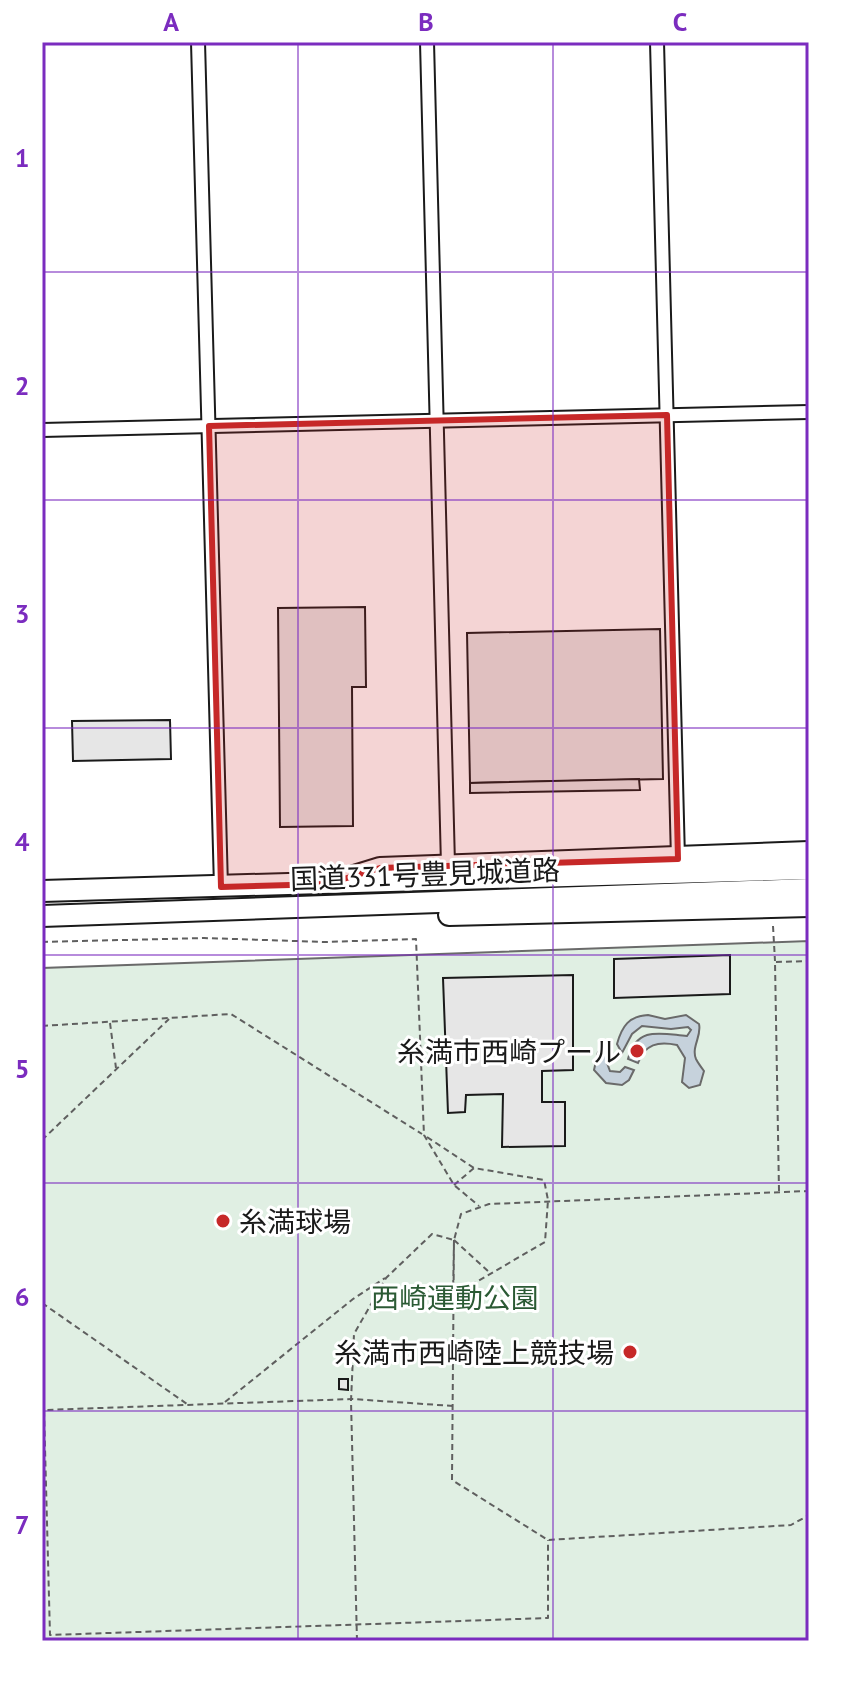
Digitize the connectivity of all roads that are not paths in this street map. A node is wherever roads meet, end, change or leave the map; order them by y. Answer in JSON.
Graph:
{"nodes":[{"id":1,"x":198,"y":42,"type":"edge"},
{"id":2,"x":427,"y":42,"type":"edge"},
{"id":3,"x":657,"y":42,"type":"edge"},
{"id":4,"x":809,"y":412,"type":"edge"},
{"id":5,"x":667,"y":415,"type":"junction"},
{"id":6,"x":438,"y":420,"type":"junction"},
{"id":7,"x":209,"y":426,"type":"junction"},
{"id":8,"x":42,"y":430,"type":"edge"},
{"id":9,"x":809,"y":852,"type":"edge"},
{"id":10,"x":678,"y":859,"type":"junction"},
{"id":11,"x":448,"y":865,"type":"junction"},
{"id":12,"x":809,"y":869,"type":"edge"},
{"id":13,"x":746,"y":881,"type":"junction"},
{"id":14,"x":327,"y":884,"type":"junction"},
{"id":15,"x":221,"y":887,"type":"junction"},
{"id":16,"x":809,"y":889,"type":"edge"},
{"id":17,"x":42,"y":891,"type":"edge"},
{"id":18,"x":809,"y":906,"type":"edge"},
{"id":19,"x":311,"y":907,"type":"junction"},
{"id":20,"x":42,"y":916,"type":"edge"}],
"edges":[{"from":1,"to":7,"type":"street"},
{"from":2,"to":6,"type":"street"},
{"from":3,"to":5,"type":"street"},
{"from":4,"to":5,"type":"street"},
{"from":5,"to":6,"type":"street"},
{"from":5,"to":10,"type":"street"},
{"from":6,"to":7,"type":"street"},
{"from":6,"to":11,"type":"street"},
{"from":7,"to":8,"type":"street"},
{"from":7,"to":15,"type":"street"},
{"from":9,"to":10,"type":"highway"},
{"from":10,"to":11,"type":"highway"},
{"from":11,"to":14,"type":"highway"},
{"from":12,"to":13,"type":"highway","name":"国道331号豊見城道路"},
{"from":13,"to":14,"type":"highway","name":"国道331号豊見城道路"},
{"from":13,"to":16,"type":"highway","name":"国道331号豊見城道路"},
{"from":13,"to":19,"type":"highway","name":"国道331号豊見城道路"},
{"from":14,"to":15,"type":"highway","name":"国道331号豊見城道路"},
{"from":15,"to":17,"type":"highway","name":"国道331号豊見城道路"},
{"from":18,"to":19,"type":"highway"},
{"from":19,"to":20,"type":"highway","name":"国道331号豊見城道路"}]}
